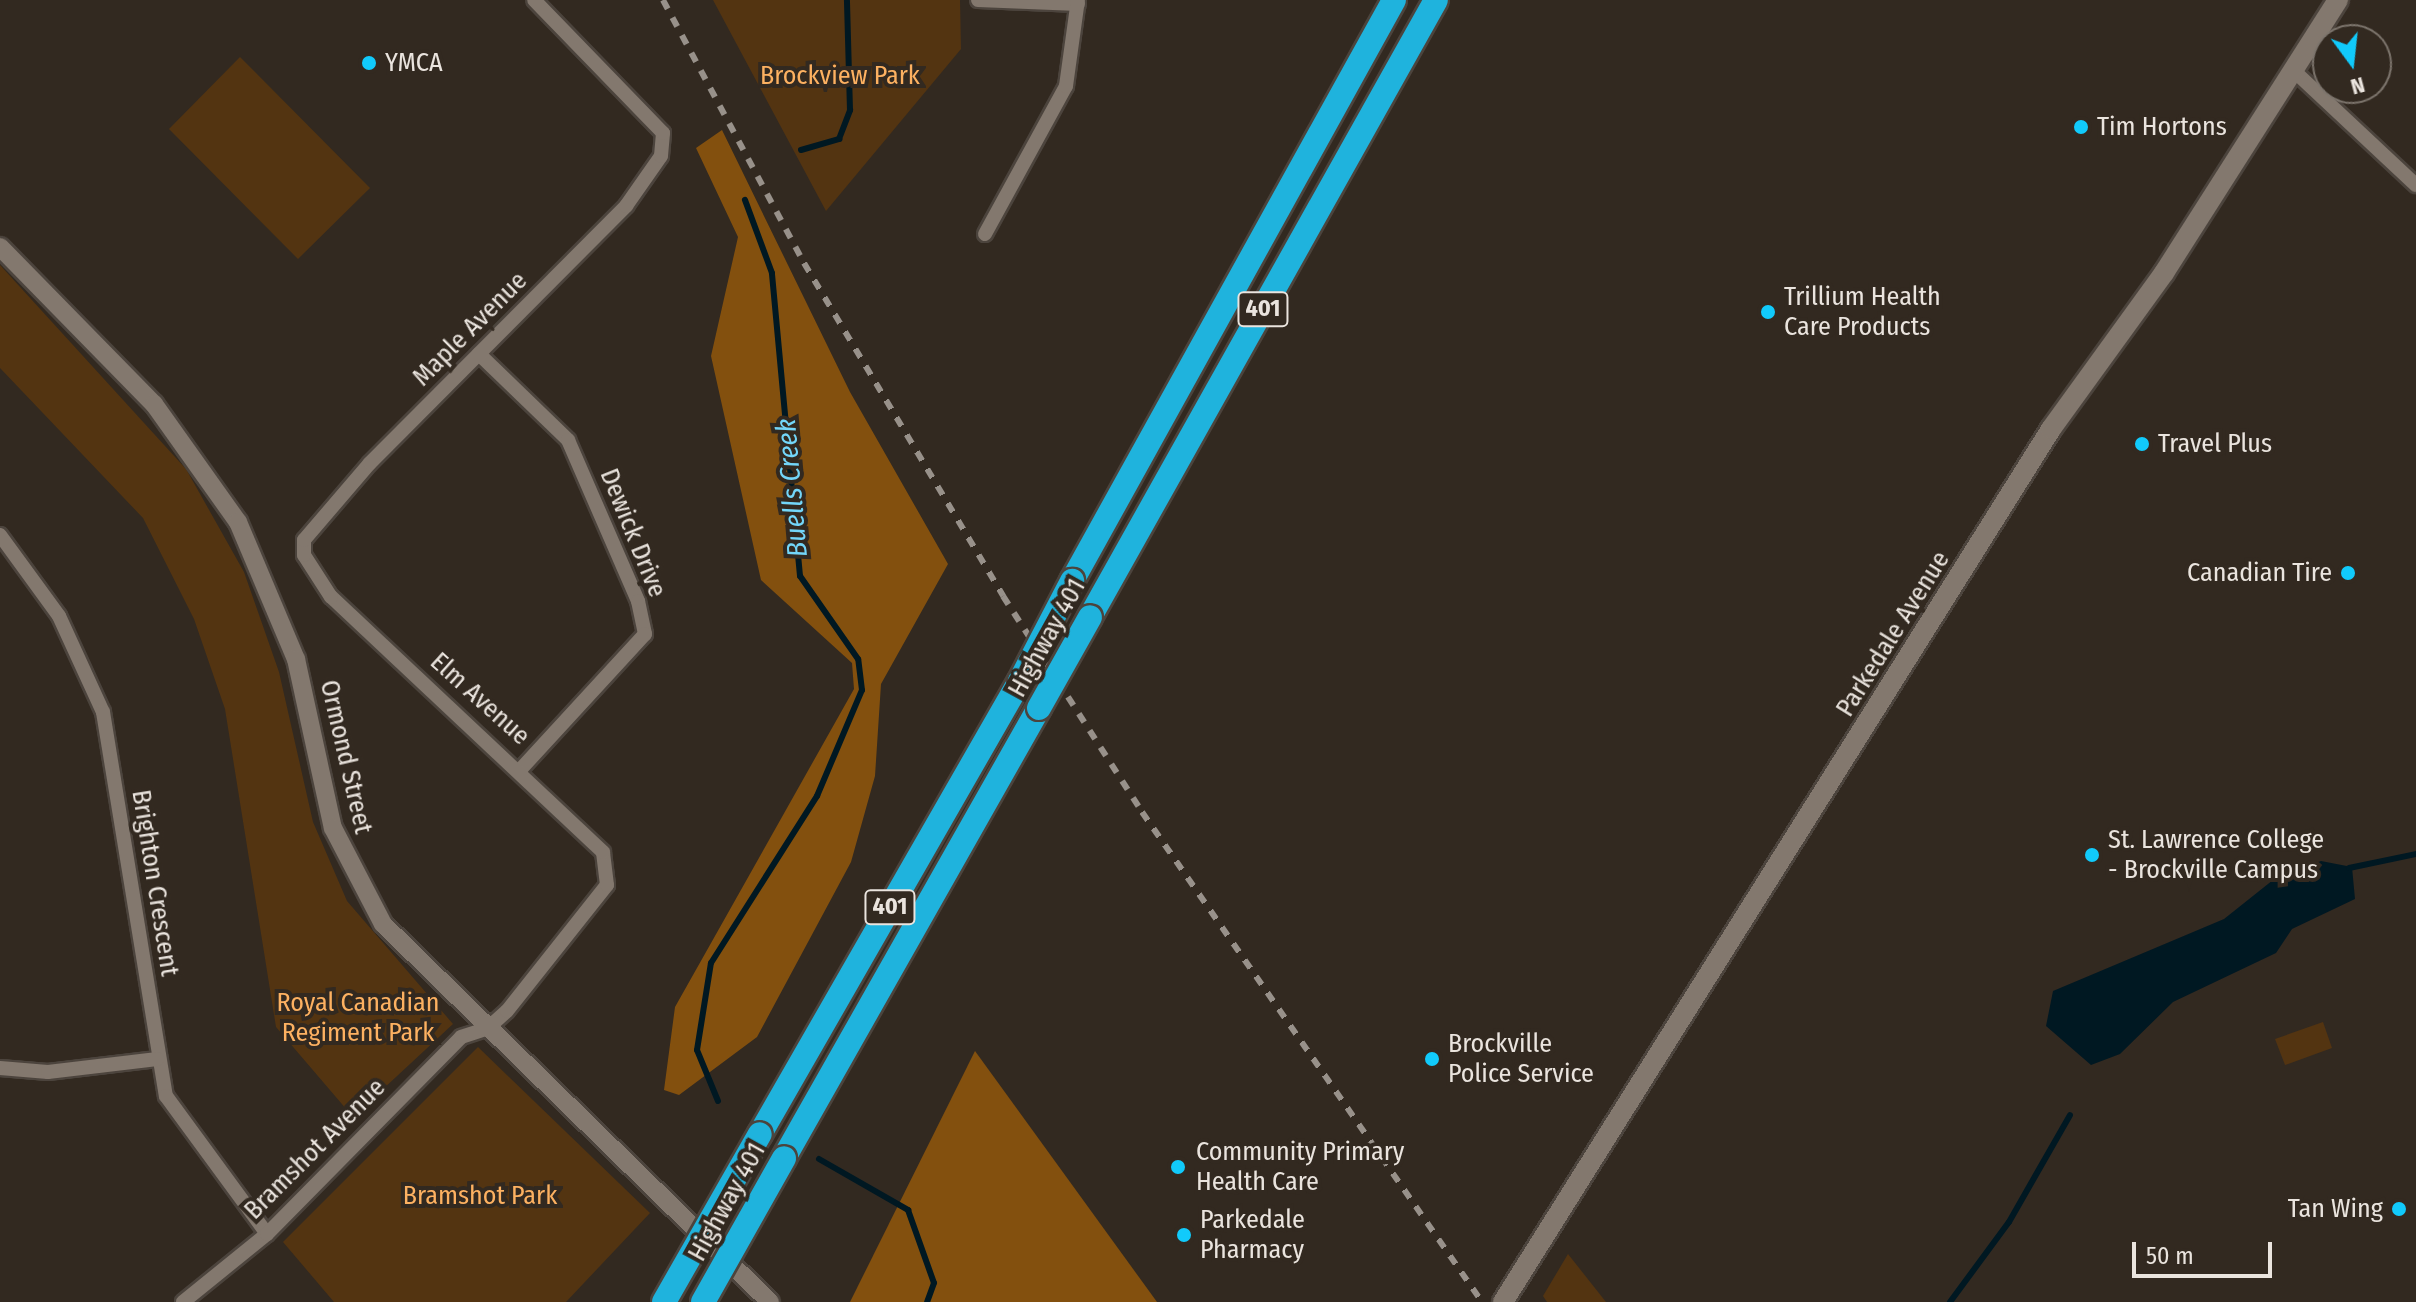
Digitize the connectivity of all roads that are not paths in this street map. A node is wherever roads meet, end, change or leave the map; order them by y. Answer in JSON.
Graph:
{"nodes":[{"id":1,"x":534,"y":0,"type":"edge"},
{"id":2,"x":978,"y":0,"type":"edge"},
{"id":3,"x":1394,"y":0,"type":"edge"},
{"id":4,"x":1436,"y":0,"type":"edge"},
{"id":5,"x":2338,"y":0,"type":"edge"},
{"id":6,"x":1078,"y":2,"type":"edge"},
{"id":7,"x":2294,"y":71,"type":"junction"},
{"id":8,"x":2416,"y":185,"type":"edge"},
{"id":9,"x":985,"y":234,"type":"dead end"},
{"id":10,"x":0,"y":247,"type":"edge"},
{"id":11,"x":479,"y":354,"type":"junction"},
{"id":12,"x":0,"y":535,"type":"edge"},
{"id":13,"x":304,"y":555,"type":"joint"},
{"id":14,"x":521,"y":769,"type":"junction"},
{"id":15,"x":606,"y":888,"type":"joint"},
{"id":16,"x":488,"y":1028,"type":"junction"},
{"id":17,"x":157,"y":1059,"type":"junction"},
{"id":18,"x":0,"y":1068,"type":"edge"},
{"id":19,"x":267,"y":1234,"type":"junction"},
{"id":20,"x":183,"y":1302,"type":"edge"},
{"id":21,"x":664,"y":1302,"type":"edge"},
{"id":22,"x":703,"y":1302,"type":"edge"},
{"id":23,"x":770,"y":1302,"type":"edge"},
{"id":24,"x":1503,"y":1302,"type":"edge"}],
"edges":[{"from":1,"to":11,"type":"street","name":"Maple Avenue"},
{"from":2,"to":6,"type":"street"},
{"from":3,"to":21,"type":"highway","name":"Highway 401","number":"401","bridge":true},
{"from":4,"to":22,"type":"highway","name":"Highway 401","number":"401","bridge":true},
{"from":5,"to":7,"type":"main road","name":"Parkedale Avenue"},
{"from":6,"to":9,"type":"street"},
{"from":7,"to":8,"type":"street"},
{"from":7,"to":24,"type":"main road","name":"Parkedale Avenue"},
{"from":10,"to":16,"type":"street","name":"Ormond Street"},
{"from":11,"to":13,"type":"street","name":"Maple Avenue"},
{"from":11,"to":14,"type":"street","name":"Dewick Drive"},
{"from":12,"to":17,"type":"street","name":"Brighton Crescent"},
{"from":13,"to":14,"type":"street","name":"Elm Avenue"},
{"from":14,"to":15,"type":"street","name":"Elm Avenue"},
{"from":15,"to":16,"type":"street","name":"Bramshot Avenue"},
{"from":16,"to":19,"type":"street","name":"Bramshot Avenue"},
{"from":16,"to":23,"type":"street","name":"Ormond Street"},
{"from":17,"to":18,"type":"street"},
{"from":17,"to":19,"type":"street","name":"Brighton Crescent"},
{"from":19,"to":20,"type":"street","name":"Bramshot Avenue"}]}
